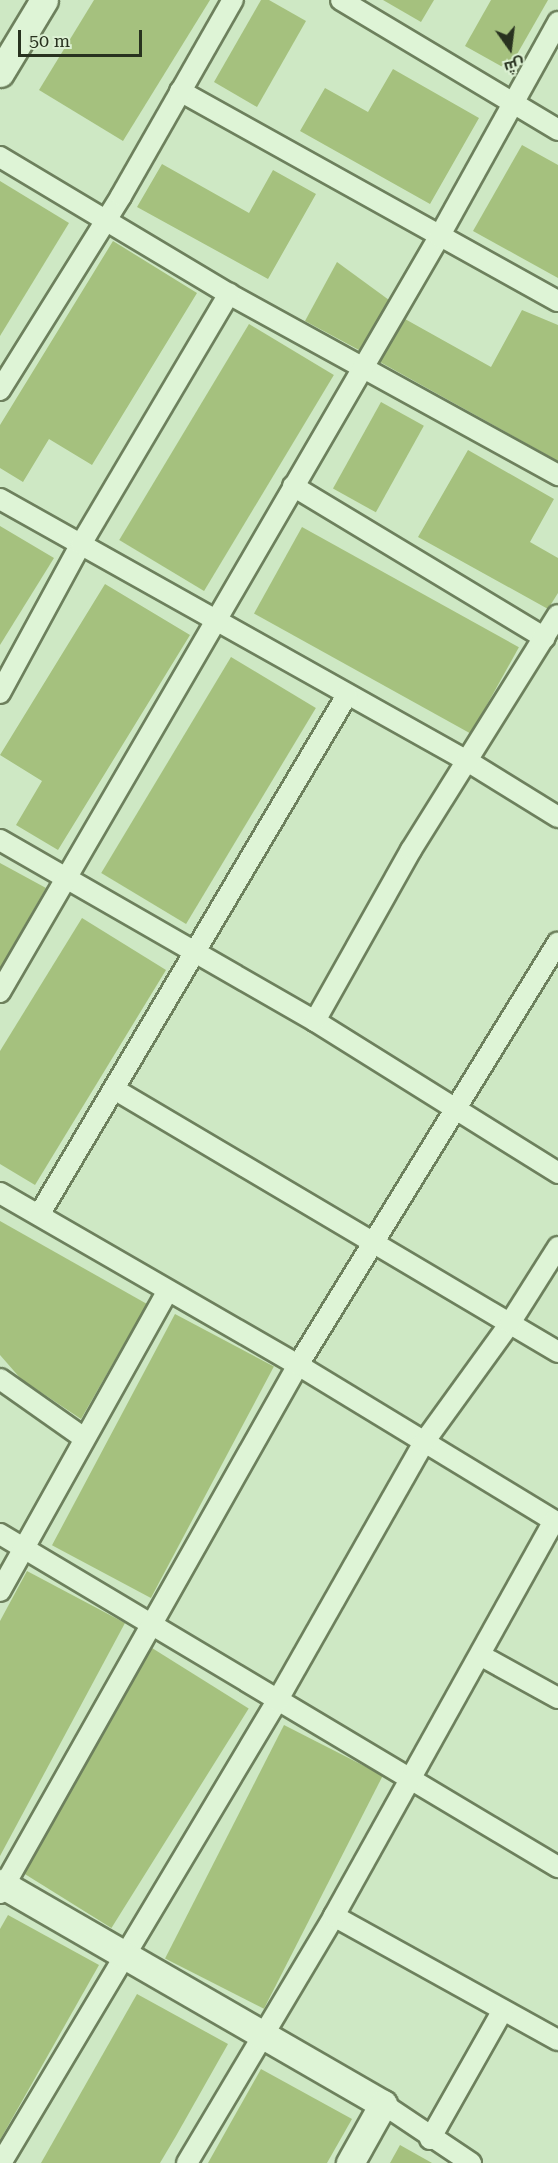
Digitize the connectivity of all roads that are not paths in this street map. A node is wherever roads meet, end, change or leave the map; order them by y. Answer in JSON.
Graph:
{"nodes":[{"id":1,"x":44,"y":0,"type":"edge"},
{"id":2,"x":233,"y":0,"type":"edge"},
{"id":3,"x":341,"y":0,"type":"edge"},
{"id":4,"x":558,"y":22,"type":"edge"},
{"id":5,"x":0,"y":73,"type":"edge"},
{"id":6,"x":180,"y":91,"type":"junction"},
{"id":7,"x":513,"y":105,"type":"junction"},
{"id":8,"x":558,"y":130,"type":"edge"},
{"id":9,"x":0,"y":157,"type":"edge"},
{"id":10,"x":105,"y":222,"type":"junction"},
{"id":11,"x":439,"y":237,"type":"junction"},
{"id":12,"x":229,"y":294,"type":"junction"},
{"id":13,"x":558,"y":302,"type":"edge"},
{"id":14,"x":363,"y":367,"type":"junction"},
{"id":15,"x":0,"y":390,"type":"edge"},
{"id":16,"x":558,"y":475,"type":"edge"},
{"id":17,"x":293,"y":486,"type":"junction"},
{"id":18,"x":0,"y":499,"type":"edge"},
{"id":19,"x":81,"y":544,"type":"junction"},
{"id":20,"x":558,"y":615,"type":"edge"},
{"id":21,"x":217,"y":619,"type":"junction"},
{"id":22,"x":545,"y":638,"type":"junction"},
{"id":23,"x":0,"y":693,"type":"edge"},
{"id":24,"x":347,"y":695,"type":"junction"},
{"id":25,"x":469,"y":762,"type":"junction"},
{"id":26,"x":558,"y":817,"type":"edge"},
{"id":27,"x":0,"y":840,"type":"edge"},
{"id":28,"x":66,"y":879,"type":"junction"},
{"id":29,"x":558,"y":943,"type":"edge"},
{"id":30,"x":197,"y":954,"type":"junction"},
{"id":31,"x":550,"y":977,"type":"edge"},
{"id":32,"x":0,"y":992,"type":"edge"},
{"id":33,"x":315,"y":1021,"type":"junction"},
{"id":34,"x":114,"y":1089,"type":"junction"},
{"id":35,"x":457,"y":1110,"type":"junction"},
{"id":36,"x":558,"y":1173,"type":"edge"},
{"id":37,"x":0,"y":1193,"type":"edge"},
{"id":38,"x":39,"y":1215,"type":"junction"},
{"id":39,"x":372,"y":1242,"type":"junction"},
{"id":40,"x":558,"y":1247,"type":"edge"},
{"id":41,"x":168,"y":1291,"type":"junction"},
{"id":42,"x":510,"y":1323,"type":"junction"},
{"id":43,"x":558,"y":1352,"type":"edge"},
{"id":44,"x":298,"y":1365,"type":"junction"},
{"id":45,"x":0,"y":1379,"type":"edge"},
{"id":46,"x":84,"y":1438,"type":"junction"},
{"id":47,"x":424,"y":1442,"type":"junction"},
{"id":48,"x":556,"y":1522,"type":"edge"},
{"id":49,"x":0,"y":1534,"type":"edge"},
{"id":50,"x":23,"y":1548,"type":"junction"},
{"id":51,"x":0,"y":1591,"type":"edge"},
{"id":52,"x":154,"y":1625,"type":"junction"},
{"id":53,"x":480,"y":1655,"type":"junction"},
{"id":54,"x":558,"y":1698,"type":"edge"},
{"id":55,"x":277,"y":1701,"type":"junction"},
{"id":56,"x":410,"y":1779,"type":"junction"},
{"id":57,"x":558,"y":1867,"type":"edge"},
{"id":58,"x":1,"y":1888,"type":"edge"},
{"id":59,"x":334,"y":1916,"type":"junction"},
{"id":60,"x":126,"y":1957,"type":"junction"},
{"id":61,"x":503,"y":2010,"type":"junction"},
{"id":62,"x":264,"y":2036,"type":"junction"},
{"id":63,"x":558,"y":2040,"type":"edge"},
{"id":64,"x":383,"y":2104,"type":"junction"},
{"id":65,"x":430,"y":2139,"type":"junction"},
{"id":66,"x":2,"y":2163,"type":"edge"},
{"id":67,"x":188,"y":2163,"type":"edge"},
{"id":68,"x":350,"y":2163,"type":"edge"},
{"id":69,"x":471,"y":2163,"type":"edge"}],
"edges":[{"from":1,"to":5,"type":"street"},
{"from":2,"to":6,"type":"street"},
{"from":3,"to":7,"type":"street"},
{"from":4,"to":7,"type":"street"},
{"from":6,"to":10,"type":"street"},
{"from":6,"to":11,"type":"street"},
{"from":7,"to":8,"type":"street"},
{"from":7,"to":11,"type":"street"},
{"from":9,"to":10,"type":"street"},
{"from":10,"to":12,"type":"street"},
{"from":10,"to":15,"type":"street"},
{"from":11,"to":13,"type":"street"},
{"from":11,"to":14,"type":"street"},
{"from":12,"to":14,"type":"street"},
{"from":12,"to":19,"type":"street"},
{"from":14,"to":16,"type":"street"},
{"from":14,"to":17,"type":"street"},
{"from":17,"to":21,"type":"street"},
{"from":17,"to":22,"type":"street"},
{"from":18,"to":19,"type":"street"},
{"from":19,"to":21,"type":"street"},
{"from":19,"to":23,"type":"street"},
{"from":20,"to":22,"type":"street"},
{"from":21,"to":24,"type":"street"},
{"from":21,"to":28,"type":"street"},
{"from":22,"to":25,"type":"street"},
{"from":24,"to":25,"type":"street"},
{"from":24,"to":30,"type":"street"},
{"from":25,"to":26,"type":"street"},
{"from":25,"to":33,"type":"street"},
{"from":27,"to":28,"type":"street"},
{"from":28,"to":30,"type":"street"},
{"from":28,"to":32,"type":"street"},
{"from":29,"to":31,"type":"street"},
{"from":30,"to":33,"type":"street"},
{"from":30,"to":34,"type":"street"},
{"from":31,"to":35,"type":"street"},
{"from":33,"to":35,"type":"street"},
{"from":34,"to":38,"type":"street"},
{"from":34,"to":39,"type":"street"},
{"from":35,"to":36,"type":"street"},
{"from":35,"to":39,"type":"street"},
{"from":37,"to":38,"type":"street"},
{"from":38,"to":41,"type":"street"},
{"from":39,"to":42,"type":"street"},
{"from":39,"to":44,"type":"street"},
{"from":40,"to":42,"type":"street"},
{"from":41,"to":44,"type":"street"},
{"from":41,"to":46,"type":"street"},
{"from":42,"to":43,"type":"street"},
{"from":42,"to":47,"type":"street"},
{"from":44,"to":47,"type":"street"},
{"from":44,"to":52,"type":"street"},
{"from":45,"to":46,"type":"street"},
{"from":46,"to":50,"type":"street"},
{"from":47,"to":48,"type":"street"},
{"from":47,"to":55,"type":"street"},
{"from":48,"to":53,"type":"street"},
{"from":49,"to":50,"type":"street"},
{"from":50,"to":51,"type":"street"},
{"from":50,"to":52,"type":"street"},
{"from":52,"to":55,"type":"street"},
{"from":52,"to":58,"type":"street"},
{"from":53,"to":54,"type":"street"},
{"from":53,"to":56,"type":"street"},
{"from":55,"to":56,"type":"street"},
{"from":55,"to":60,"type":"street"},
{"from":56,"to":57,"type":"street"},
{"from":56,"to":59,"type":"street"},
{"from":58,"to":60,"type":"street"},
{"from":59,"to":61,"type":"street"},
{"from":59,"to":62,"type":"street"},
{"from":60,"to":62,"type":"street"},
{"from":60,"to":66,"type":"street"},
{"from":61,"to":63,"type":"street"},
{"from":61,"to":65,"type":"street"},
{"from":62,"to":64,"type":"street"},
{"from":62,"to":67,"type":"street"},
{"from":64,"to":65,"type":"street"},
{"from":64,"to":68,"type":"street"},
{"from":65,"to":69,"type":"street"}]}
